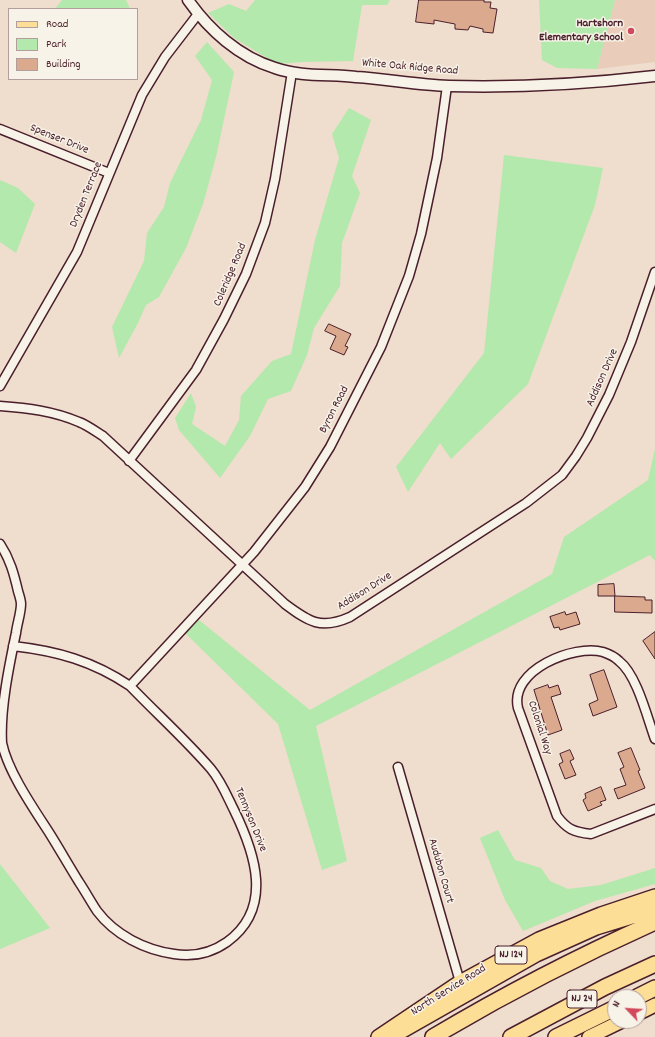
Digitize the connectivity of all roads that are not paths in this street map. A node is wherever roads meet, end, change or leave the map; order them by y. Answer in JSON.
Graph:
{"nodes":[{"id":1,"x":188,"y":0,"type":"edge"},
{"id":2,"x":198,"y":14,"type":"junction"},
{"id":3,"x":292,"y":72,"type":"junction"},
{"id":4,"x":655,"y":76,"type":"edge"},
{"id":5,"x":447,"y":86,"type":"junction"},
{"id":6,"x":0,"y":129,"type":"edge"},
{"id":7,"x":109,"y":173,"type":"junction"},
{"id":8,"x":655,"y":272,"type":"edge"},
{"id":9,"x":0,"y":386,"type":"edge"},
{"id":10,"x":0,"y":406,"type":"edge"},
{"id":11,"x":129,"y":461,"type":"junction"},
{"id":12,"x":0,"y":544,"type":"edge"},
{"id":13,"x":242,"y":564,"type":"junction"},
{"id":14,"x":13,"y":646,"type":"junction"},
{"id":15,"x":130,"y":686,"type":"junction"},
{"id":16,"x":655,"y":739,"type":"edge"},
{"id":17,"x":398,"y":767,"type":"dead end"},
{"id":18,"x":655,"y":809,"type":"edge"},
{"id":19,"x":655,"y":896,"type":"edge"},
{"id":20,"x":655,"y":909,"type":"edge"},
{"id":21,"x":655,"y":922,"type":"edge"},
{"id":22,"x":655,"y":964,"type":"edge"},
{"id":23,"x":460,"y":982,"type":"junction"},
{"id":24,"x":607,"y":1012,"type":"edge"},
{"id":25,"x":607,"y":1029,"type":"edge"},
{"id":26,"x":378,"y":1037,"type":"edge"},
{"id":27,"x":390,"y":1037,"type":"edge"},
{"id":28,"x":434,"y":1037,"type":"edge"},
{"id":29,"x":511,"y":1037,"type":"edge"},
{"id":30,"x":556,"y":1037,"type":"edge"},
{"id":31,"x":591,"y":1037,"type":"edge"}],
"edges":[{"from":1,"to":2,"type":"street","name":"White Oak Ridge Road"},
{"from":2,"to":3,"type":"street","name":"White Oak Ridge Road"},
{"from":2,"to":7,"type":"street","name":"Dryden Terrace"},
{"from":3,"to":5,"type":"street","name":"White Oak Ridge Road"},
{"from":3,"to":11,"type":"street","name":"Coleridge Road"},
{"from":4,"to":5,"type":"street","name":"White Oak Ridge Road"},
{"from":5,"to":13,"type":"street","name":"Byron Road"},
{"from":6,"to":7,"type":"street","name":"Spenser Drive"},
{"from":7,"to":9,"type":"street","name":"Dryden Terrace"},
{"from":8,"to":13,"type":"street","name":"Addison Drive"},
{"from":10,"to":11,"type":"street","name":"Addison Drive"},
{"from":11,"to":13,"type":"street","name":"Addison Drive"},
{"from":12,"to":14,"type":"street","name":"Tennyson Drive"},
{"from":13,"to":15,"type":"street","name":"Byron Road"},
{"from":14,"to":15,"type":"street","name":"Tennyson Drive"},
{"from":14,"to":15,"type":"street","name":"Tennyson Drive"},
{"from":16,"to":18,"type":"street","name":"Colonial Way"},
{"from":17,"to":23,"type":"street","name":"Audubon Court"},
{"from":19,"to":23,"type":"main road","name":"North Service Road","number":"NJ 124"},
{"from":20,"to":27,"type":"highway"},
{"from":21,"to":28,"type":"highway"},
{"from":22,"to":29,"type":"highway","number":"NJ 24"},
{"from":23,"to":26,"type":"main road","name":"North Service Road","number":"NJ 124"},
{"from":24,"to":30,"type":"highway"},
{"from":25,"to":31,"type":"main road"}]}
